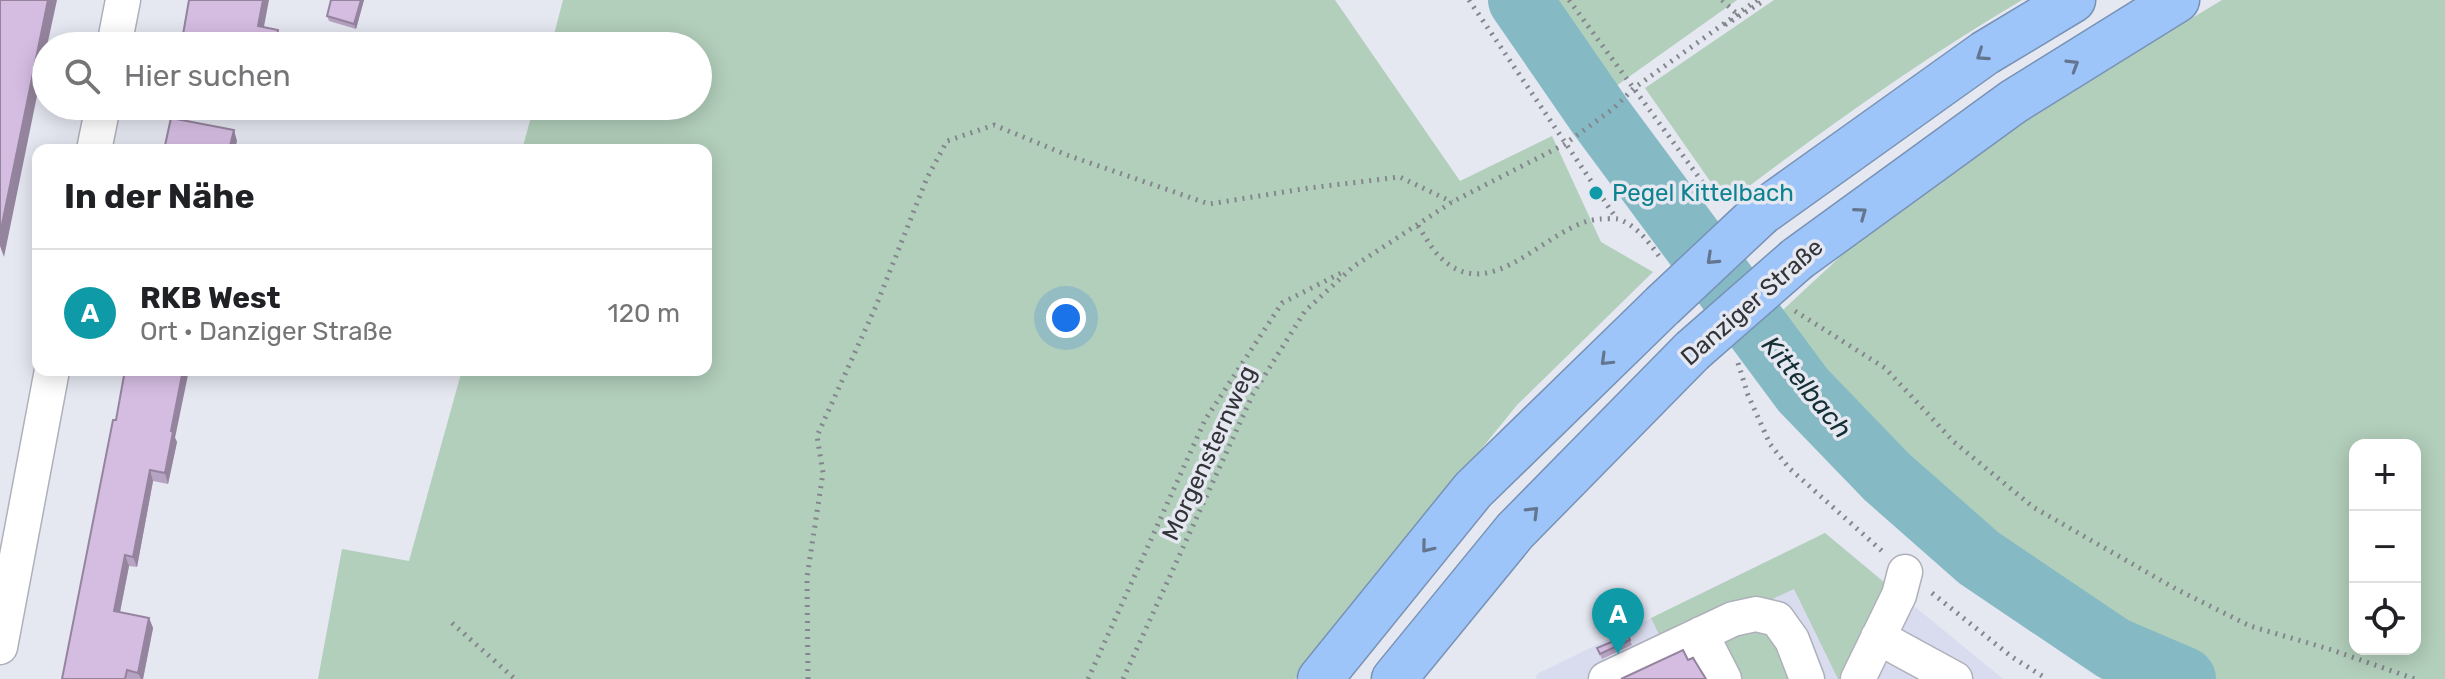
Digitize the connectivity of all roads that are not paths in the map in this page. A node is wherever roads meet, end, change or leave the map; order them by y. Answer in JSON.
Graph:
{"nodes":[{"id":1,"x":123,"y":0,"type":"edge"},
{"id":2,"x":2073,"y":0,"type":"edge"},
{"id":3,"x":2177,"y":0,"type":"edge"},
{"id":4,"x":117,"y":32,"type":"edge"},
{"id":5,"x":100,"y":120,"type":"edge"},
{"id":6,"x":95,"y":144,"type":"edge"},
{"id":7,"x":51,"y":376,"type":"edge"},
{"id":8,"x":1905,"y":572,"type":"road end"},
{"id":9,"x":1701,"y":634,"type":"junction"},
{"id":10,"x":1878,"y":637,"type":"junction"},
{"id":11,"x":0,"y":647,"type":"edge"},
{"id":12,"x":1320,"y":679,"type":"edge"},
{"id":13,"x":1394,"y":679,"type":"edge"},
{"id":14,"x":1606,"y":679,"type":"edge"},
{"id":15,"x":1724,"y":679,"type":"edge"},
{"id":16,"x":1807,"y":679,"type":"edge"},
{"id":17,"x":1858,"y":679,"type":"edge"},
{"id":18,"x":1955,"y":679,"type":"edge"}],
"edges":[{"from":1,"to":4,"type":"street"},
{"from":2,"to":12,"type":"highway","one_way":true,"bridge":true},
{"from":13,"to":3,"type":"highway","name":"Danziger Straße","one_way":true,"bridge":true},
{"from":5,"to":6,"type":"street"},
{"from":7,"to":11,"type":"street"},
{"from":8,"to":10,"type":"street"},
{"from":9,"to":14,"type":"street"},
{"from":9,"to":15,"type":"street"},
{"from":9,"to":16,"type":"street"},
{"from":10,"to":17,"type":"street"},
{"from":10,"to":18,"type":"street"}]}
